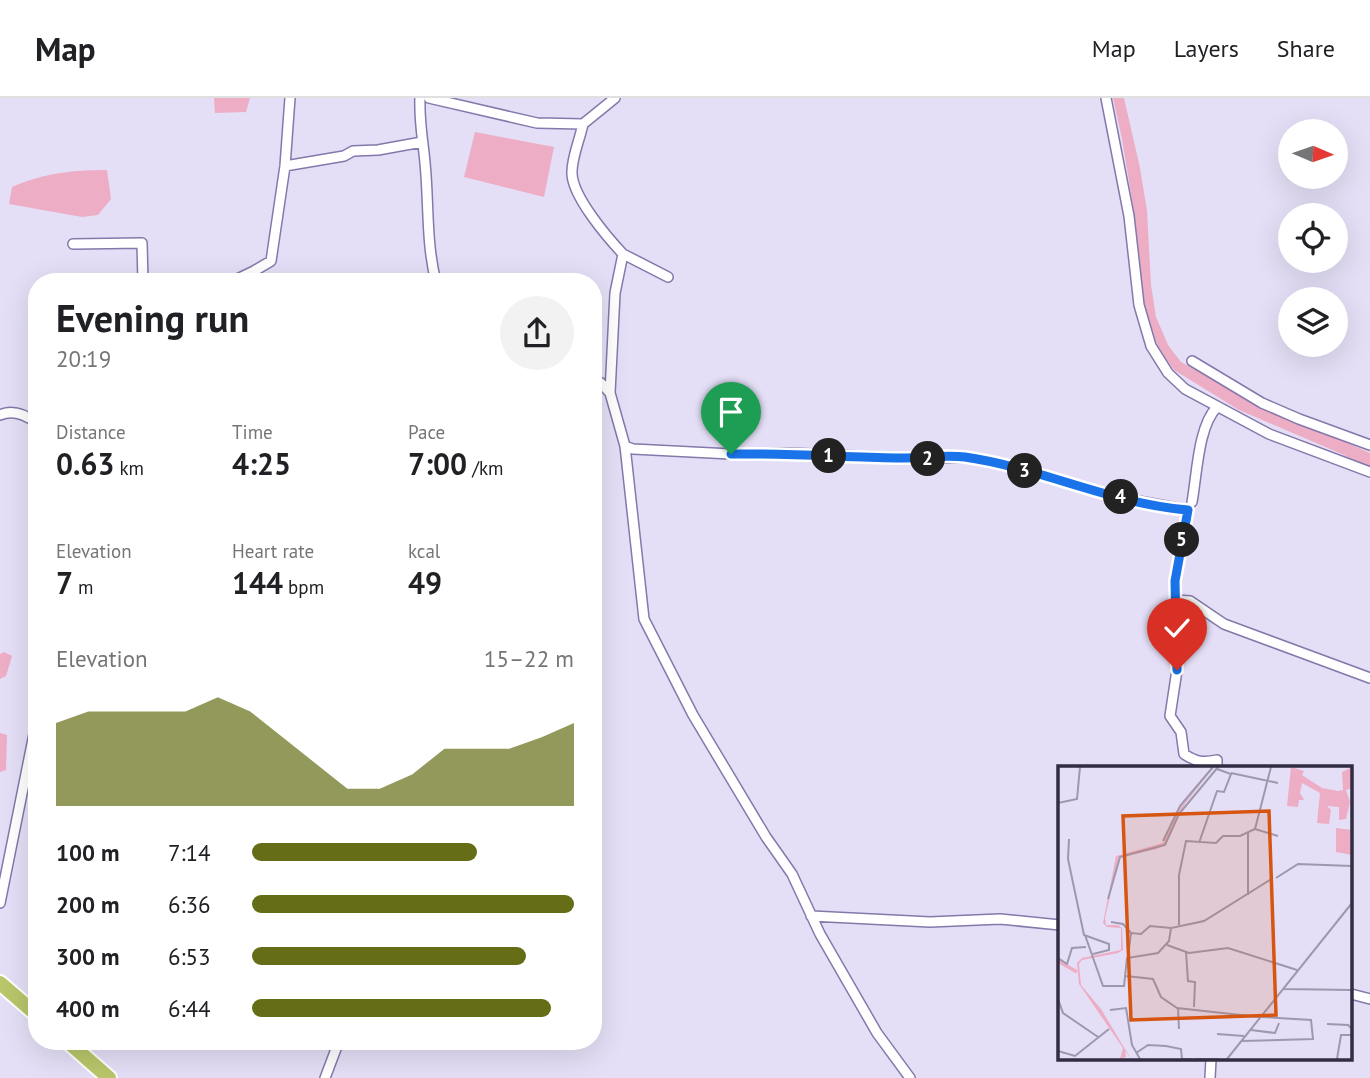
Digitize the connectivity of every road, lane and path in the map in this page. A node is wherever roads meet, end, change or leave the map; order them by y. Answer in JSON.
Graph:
{"nodes":[{"id":1,"x":290,"y":98,"type":"edge"},
{"id":2,"x":421,"y":98,"type":"edge"},
{"id":3,"x":429,"y":98,"type":"edge"},
{"id":4,"x":615,"y":98,"type":"edge"},
{"id":5,"x":1106,"y":98,"type":"edge"},
{"id":6,"x":583,"y":124,"type":"junction"},
{"id":7,"x":422,"y":142,"type":"junction"},
{"id":8,"x":285,"y":166,"type":"junction"},
{"id":9,"x":73,"y":244,"type":"dead end"},
{"id":10,"x":622,"y":254,"type":"junction"},
{"id":11,"x":143,"y":273,"type":"edge"},
{"id":12,"x":250,"y":273,"type":"edge"},
{"id":13,"x":434,"y":273,"type":"edge"},
{"id":14,"x":667,"y":277,"type":"dead end"},
{"id":15,"x":1192,"y":361,"type":"dead end"},
{"id":16,"x":602,"y":384,"type":"edge"},
{"id":17,"x":610,"y":393,"type":"junction"},
{"id":18,"x":1217,"y":407,"type":"junction"},
{"id":19,"x":0,"y":415,"type":"edge"},
{"id":20,"x":28,"y":416,"type":"edge"},
{"id":21,"x":1370,"y":445,"type":"edge"},
{"id":22,"x":625,"y":446,"type":"junction"},
{"id":23,"x":1370,"y":472,"type":"edge"},
{"id":24,"x":1192,"y":502,"type":"dead end"},
{"id":25,"x":1175,"y":600,"type":"junction"},
{"id":26,"x":1370,"y":678,"type":"edge"},
{"id":27,"x":28,"y":764,"type":"edge"},
{"id":28,"x":1217,"y":766,"type":"edge"},
{"id":29,"x":0,"y":903,"type":"edge"},
{"id":30,"x":811,"y":916,"type":"junction"},
{"id":31,"x":1058,"y":925,"type":"edge"},
{"id":32,"x":0,"y":983,"type":"edge"},
{"id":33,"x":1352,"y":994,"type":"edge"},
{"id":34,"x":1370,"y":999,"type":"edge"},
{"id":35,"x":28,"y":1007,"type":"edge"},
{"id":36,"x":77,"y":1050,"type":"edge"},
{"id":37,"x":336,"y":1050,"type":"edge"},
{"id":38,"x":1212,"y":1060,"type":"edge"},
{"id":39,"x":109,"y":1078,"type":"edge"},
{"id":40,"x":326,"y":1078,"type":"edge"},
{"id":41,"x":910,"y":1078,"type":"edge"},
{"id":42,"x":1210,"y":1078,"type":"edge"}],
"edges":[{"from":1,"to":8,"type":"street"},
{"from":2,"to":7,"type":"street"},
{"from":3,"to":6,"type":"street"},
{"from":4,"to":6,"type":"street"},
{"from":5,"to":18,"type":"street"},
{"from":6,"to":10,"type":"street"},
{"from":7,"to":8,"type":"street"},
{"from":7,"to":13,"type":"street"},
{"from":8,"to":12,"type":"street"},
{"from":9,"to":11,"type":"street"},
{"from":10,"to":14,"type":"street"},
{"from":10,"to":17,"type":"street"},
{"from":15,"to":21,"type":"street"},
{"from":16,"to":17,"type":"street"},
{"from":17,"to":22,"type":"street"},
{"from":18,"to":23,"type":"street"},
{"from":18,"to":24,"type":"street"},
{"from":19,"to":20,"type":"street"},
{"from":22,"to":25,"type":"street"},
{"from":22,"to":30,"type":"street"},
{"from":25,"to":26,"type":"street"},
{"from":25,"to":28,"type":"street"},
{"from":27,"to":29,"type":"street"},
{"from":30,"to":31,"type":"street"},
{"from":30,"to":41,"type":"street"},
{"from":32,"to":35,"type":"highway"},
{"from":33,"to":34,"type":"street"},
{"from":36,"to":39,"type":"highway"},
{"from":37,"to":40,"type":"street"},
{"from":38,"to":42,"type":"street"}]}
